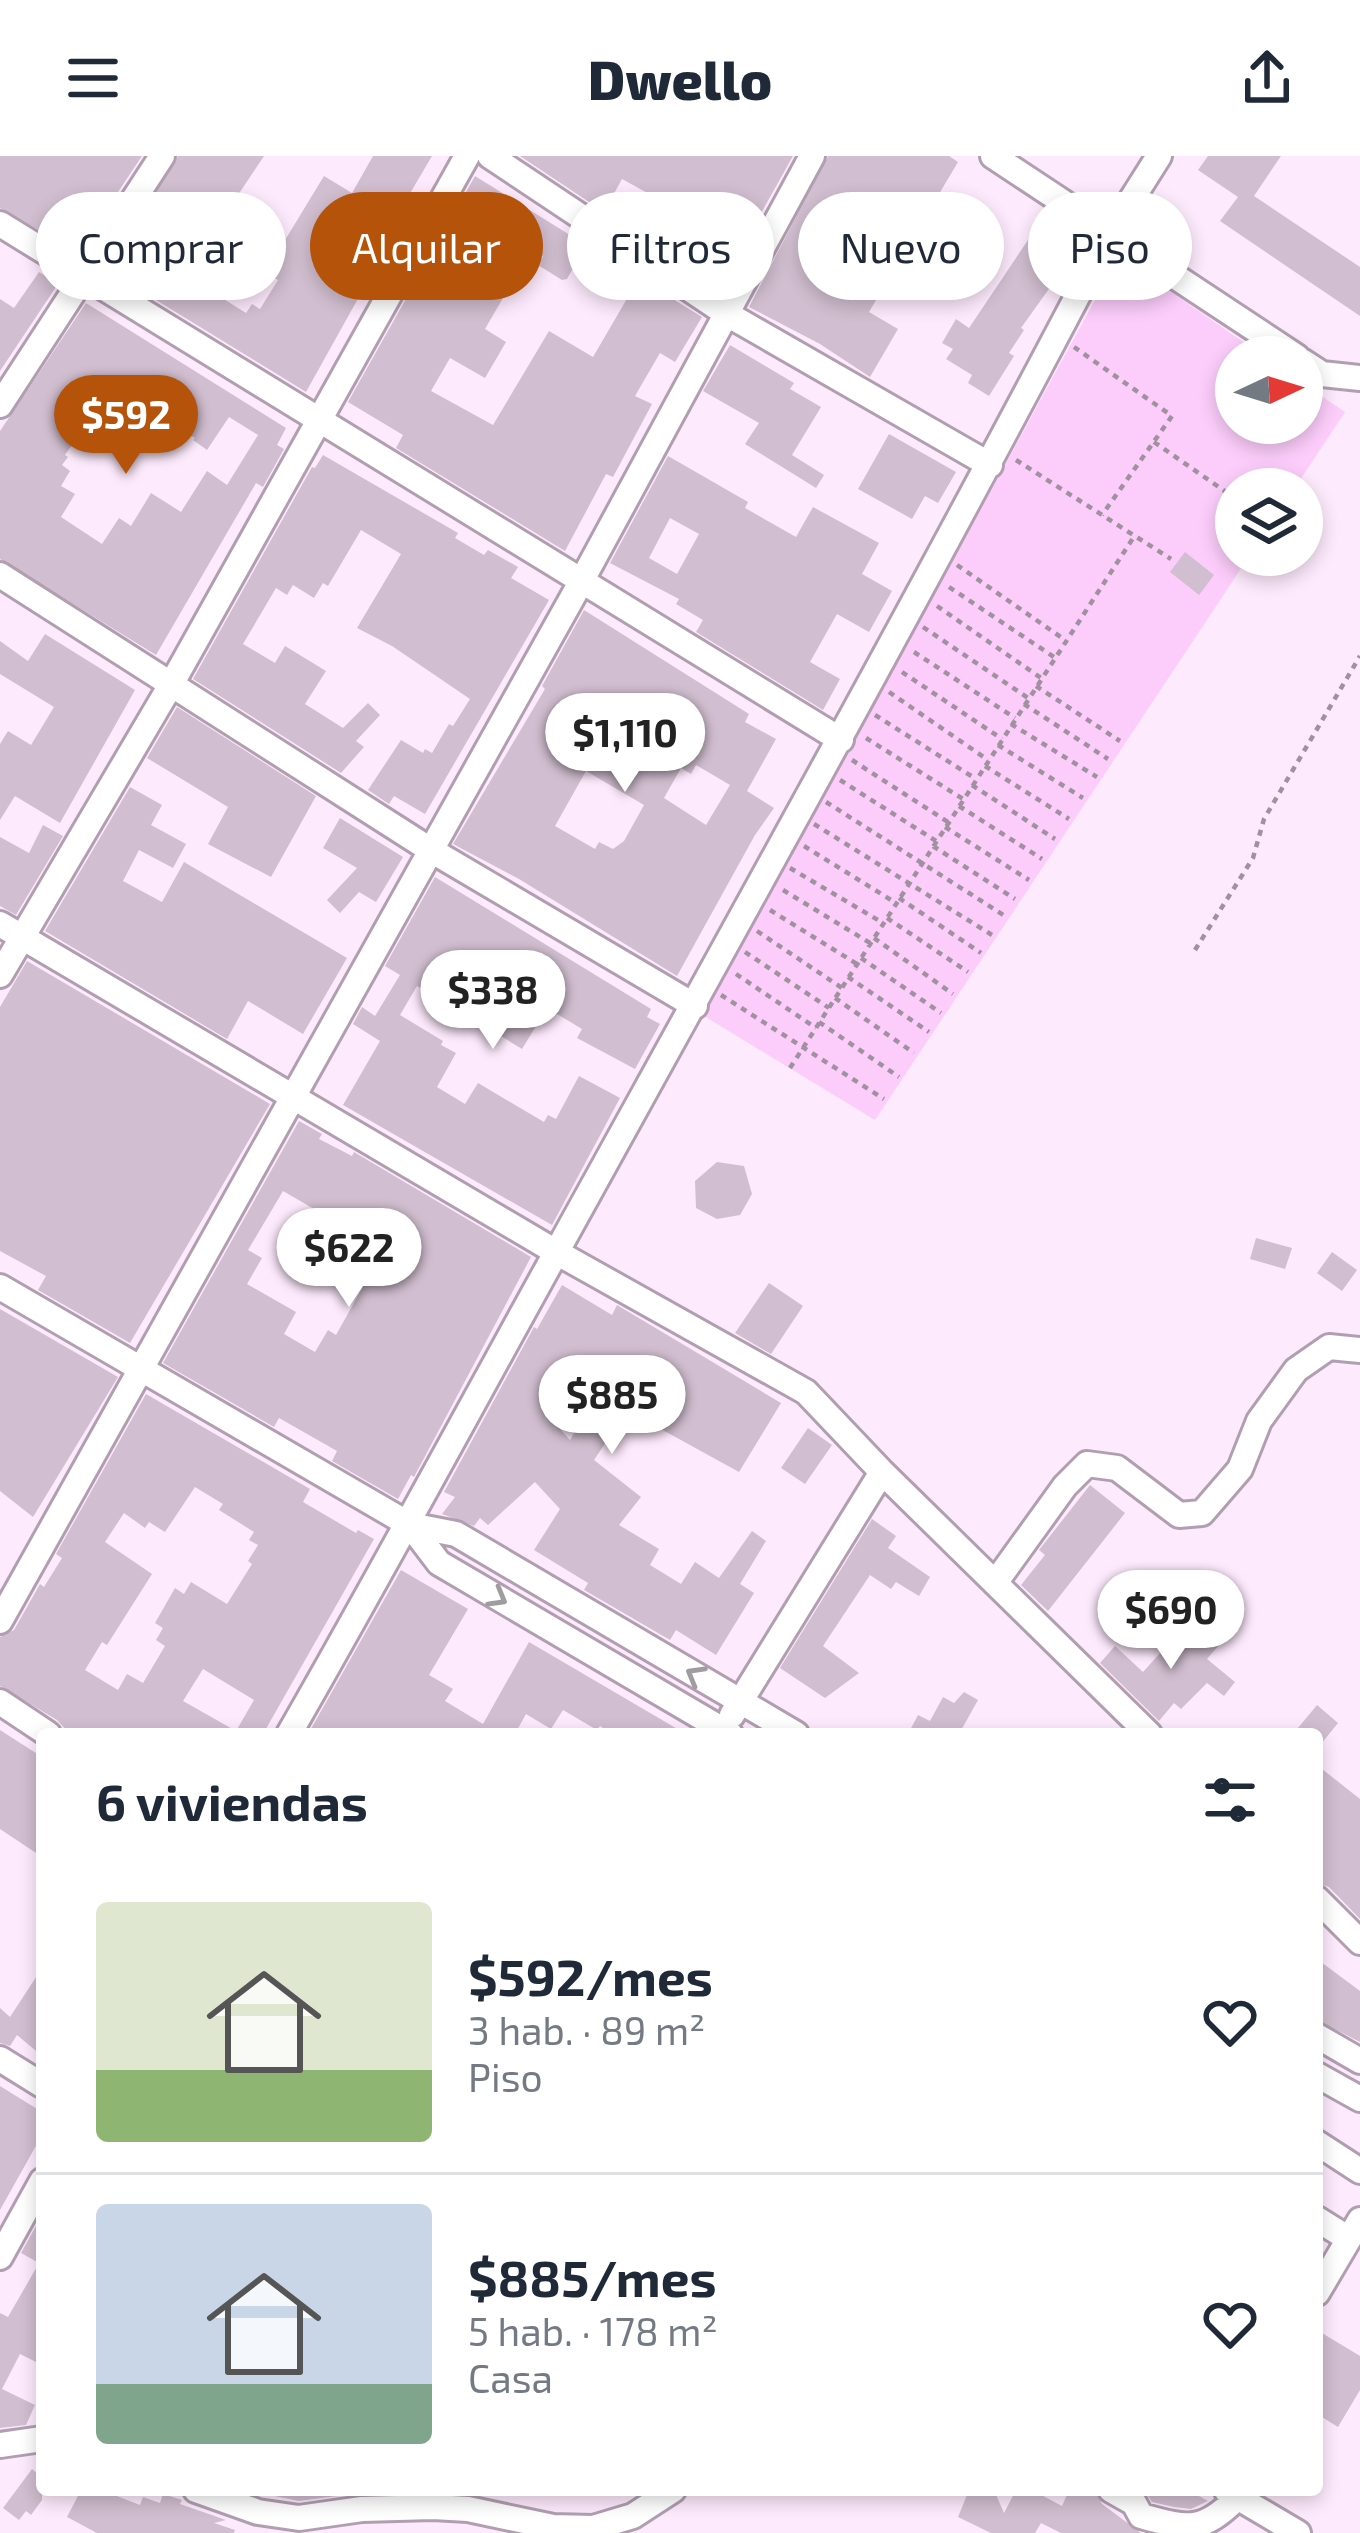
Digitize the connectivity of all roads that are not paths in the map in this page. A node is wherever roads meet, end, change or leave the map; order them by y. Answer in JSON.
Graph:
{"nodes":[{"id":1,"x":162,"y":156,"type":"edge"},
{"id":2,"x":467,"y":156,"type":"edge"},
{"id":3,"x":490,"y":156,"type":"edge"},
{"id":4,"x":812,"y":156,"type":"edge"},
{"id":5,"x":993,"y":156,"type":"edge"},
{"id":6,"x":1159,"y":156,"type":"edge"},
{"id":7,"x":138,"y":192,"type":"edge"},
{"id":8,"x":1049,"y":192,"type":"edge"},
{"id":9,"x":1137,"y":192,"type":"edge"},
{"id":10,"x":0,"y":224,"type":"edge"},
{"id":11,"x":36,"y":246,"type":"edge"},
{"id":12,"x":1192,"y":286,"type":"edge"},
{"id":13,"x":66,"y":300,"type":"edge"},
{"id":14,"x":123,"y":300,"type":"edge"},
{"id":15,"x":1076,"y":300,"type":"edge"},
{"id":16,"x":727,"y":314,"type":"junction"},
{"id":17,"x":1265,"y":336,"type":"edge"},
{"id":18,"x":1323,"y":374,"type":"edge"},
{"id":19,"x":1360,"y":378,"type":"edge"},
{"id":20,"x":0,"y":405,"type":"edge"},
{"id":21,"x":316,"y":421,"type":"junction"},
{"id":22,"x":990,"y":465,"type":"junction"},
{"id":23,"x":0,"y":575,"type":"edge"},
{"id":24,"x":581,"y":582,"type":"junction"},
{"id":25,"x":172,"y":683,"type":"junction"},
{"id":26,"x":851,"y":745,"type":"junction"},
{"id":27,"x":429,"y":849,"type":"junction"},
{"id":28,"x":10,"y":930,"type":"edge"},
{"id":29,"x":0,"y":975,"type":"edge"},
{"id":30,"x":695,"y":1006,"type":"junction"},
{"id":31,"x":292,"y":1096,"type":"junction"},
{"id":32,"x":556,"y":1252,"type":"junction"},
{"id":33,"x":0,"y":1287,"type":"edge"},
{"id":34,"x":1360,"y":1350,"type":"edge"},
{"id":35,"x":141,"y":1370,"type":"junction"},
{"id":36,"x":882,"y":1472,"type":"junction"},
{"id":37,"x":410,"y":1525,"type":"junction"},
{"id":38,"x":994,"y":1583,"type":"junction"},
{"id":39,"x":0,"y":1621,"type":"edge"},
{"id":40,"x":740,"y":1701,"type":"junction"},
{"id":41,"x":0,"y":1702,"type":"edge"},
{"id":42,"x":39,"y":1728,"type":"edge"},
{"id":43,"x":293,"y":1728,"type":"edge"},
{"id":44,"x":716,"y":1728,"type":"edge"},
{"id":45,"x":726,"y":1728,"type":"edge"},
{"id":46,"x":786,"y":1728,"type":"edge"},
{"id":47,"x":1143,"y":1728,"type":"edge"},
{"id":48,"x":1323,"y":1905,"type":"edge"},
{"id":49,"x":1360,"y":1942,"type":"edge"},
{"id":50,"x":1323,"y":2039,"type":"edge"},
{"id":51,"x":0,"y":2059,"type":"edge"},
{"id":52,"x":1360,"y":2061,"type":"edge"},
{"id":53,"x":1323,"y":2077,"type":"edge"},
{"id":54,"x":36,"y":2081,"type":"edge"},
{"id":55,"x":1360,"y":2099,"type":"edge"},
{"id":56,"x":1323,"y":2147,"type":"edge"},
{"id":57,"x":1360,"y":2171,"type":"edge"},
{"id":58,"x":36,"y":2192,"type":"edge"},
{"id":59,"x":1323,"y":2220,"type":"edge"},
{"id":60,"x":1354,"y":2229,"type":"edge"},
{"id":61,"x":0,"y":2257,"type":"edge"},
{"id":62,"x":1323,"y":2283,"type":"edge"},
{"id":63,"x":36,"y":2441,"type":"edge"},
{"id":64,"x":0,"y":2445,"type":"edge"},
{"id":65,"x":213,"y":2496,"type":"edge"},
{"id":66,"x":661,"y":2496,"type":"edge"},
{"id":67,"x":1122,"y":2496,"type":"edge"},
{"id":68,"x":1230,"y":2496,"type":"edge"},
{"id":69,"x":1234,"y":2496,"type":"edge"},
{"id":70,"x":1136,"y":2524,"type":"edge"},
{"id":71,"x":297,"y":2526,"type":"edge"},
{"id":72,"x":1298,"y":2533,"type":"edge"}],
"edges":[{"from":1,"to":7,"type":"street"},
{"from":2,"to":21,"type":"street"},
{"from":3,"to":16,"type":"street"},
{"from":4,"to":16,"type":"street"},
{"from":5,"to":8,"type":"street"},
{"from":6,"to":9,"type":"street"},
{"from":10,"to":11,"type":"street"},
{"from":12,"to":17,"type":"street"},
{"from":13,"to":20,"type":"street"},
{"from":14,"to":21,"type":"street"},
{"from":15,"to":22,"type":"street"},
{"from":16,"to":22,"type":"street"},
{"from":16,"to":24,"type":"street"},
{"from":18,"to":19,"type":"street"},
{"from":21,"to":24,"type":"street"},
{"from":21,"to":25,"type":"street"},
{"from":22,"to":26,"type":"street"},
{"from":23,"to":25,"type":"street"},
{"from":24,"to":26,"type":"street"},
{"from":24,"to":27,"type":"street"},
{"from":25,"to":27,"type":"street"},
{"from":25,"to":28,"type":"street"},
{"from":26,"to":30,"type":"street"},
{"from":27,"to":30,"type":"street"},
{"from":27,"to":31,"type":"street"},
{"from":28,"to":29,"type":"street"},
{"from":28,"to":31,"type":"street"},
{"from":30,"to":32,"type":"street"},
{"from":31,"to":32,"type":"street"},
{"from":31,"to":35,"type":"street"},
{"from":32,"to":36,"type":"street"},
{"from":32,"to":37,"type":"street"},
{"from":33,"to":35,"type":"street"},
{"from":34,"to":38,"type":"street"},
{"from":35,"to":37,"type":"street"},
{"from":35,"to":39,"type":"street"},
{"from":36,"to":38,"type":"street"},
{"from":36,"to":40,"type":"street"},
{"from":40,"to":37,"type":"street","one_way":true},
{"from":37,"to":43,"type":"street"},
{"from":37,"to":44,"type":"street","one_way":true},
{"from":38,"to":47,"type":"street"},
{"from":40,"to":45,"type":"street"},
{"from":40,"to":46,"type":"street"},
{"from":41,"to":42,"type":"street"},
{"from":48,"to":49,"type":"street"},
{"from":50,"to":52,"type":"street"},
{"from":51,"to":54,"type":"street"},
{"from":53,"to":55,"type":"street"},
{"from":56,"to":57,"type":"street"},
{"from":58,"to":61,"type":"street"},
{"from":59,"to":60,"type":"street"},
{"from":60,"to":62,"type":"street"},
{"from":63,"to":64,"type":"street"},
{"from":65,"to":71,"type":"street"},
{"from":66,"to":71,"type":"street"},
{"from":67,"to":70,"type":"street"},
{"from":68,"to":70,"type":"street"},
{"from":69,"to":72,"type":"street"}]}
